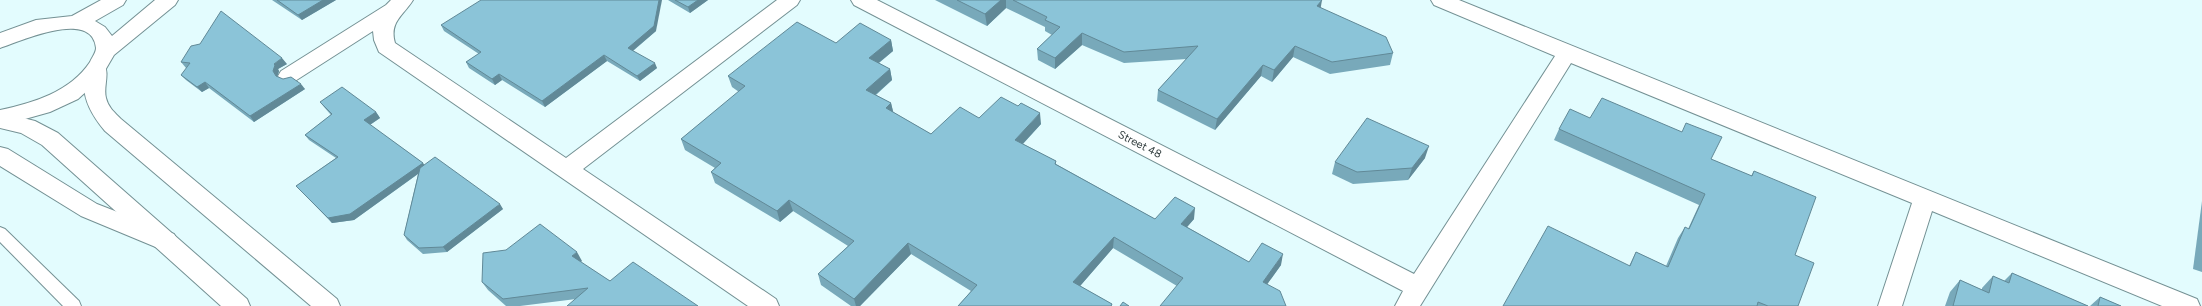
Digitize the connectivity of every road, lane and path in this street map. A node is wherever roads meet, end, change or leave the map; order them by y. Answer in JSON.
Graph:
{"nodes":[{"id":1,"x":116,"y":0,"type":"edge"},
{"id":2,"x":168,"y":0,"type":"edge"},
{"id":3,"x":790,"y":0,"type":"edge"},
{"id":4,"x":861,"y":0,"type":"edge"},
{"id":5,"x":1441,"y":0,"type":"edge"},
{"id":6,"x":398,"y":5,"type":"edge"},
{"id":7,"x":75,"y":23,"type":"junction"},
{"id":8,"x":0,"y":41,"type":"edge"},
{"id":9,"x":1567,"y":54,"type":"junction"},
{"id":10,"x":101,"y":60,"type":"junction"},
{"id":11,"x":288,"y":76,"type":"edge"},
{"id":12,"x":0,"y":119,"type":"edge"},
{"id":13,"x":0,"y":155,"type":"edge"},
{"id":14,"x":567,"y":169,"type":"junction"},
{"id":15,"x":1925,"y":198,"type":"junction"},
{"id":16,"x":0,"y":233,"type":"edge"},
{"id":17,"x":166,"y":241,"type":"junction"},
{"id":18,"x":1413,"y":297,"type":"edge"},
{"id":19,"x":73,"y":306,"type":"edge"},
{"id":20,"x":238,"y":306,"type":"edge"},
{"id":21,"x":328,"y":306,"type":"edge"},
{"id":22,"x":767,"y":306,"type":"edge"},
{"id":23,"x":1890,"y":306,"type":"edge"},
{"id":24,"x":2188,"y":306,"type":"edge"}],
"edges":[{"from":1,"to":7,"type":"street"},
{"from":2,"to":10,"type":"street"},
{"from":3,"to":14,"type":"street"},
{"from":4,"to":18,"type":"street","name":"Street 48"},
{"from":5,"to":9,"type":"street"},
{"from":6,"to":11,"type":"street"},
{"from":6,"to":14,"type":"street"},
{"from":7,"to":8,"type":"street"},
{"from":7,"to":10,"type":"street"},
{"from":9,"to":15,"type":"street"},
{"from":9,"to":18,"type":"street"},
{"from":10,"to":12,"type":"street"},
{"from":10,"to":21,"type":"street"},
{"from":12,"to":17,"type":"street"},
{"from":13,"to":17,"type":"street"},
{"from":14,"to":22,"type":"street"},
{"from":15,"to":23,"type":"street"},
{"from":15,"to":24,"type":"street"},
{"from":16,"to":19,"type":"lane"},
{"from":17,"to":20,"type":"street"}]}
